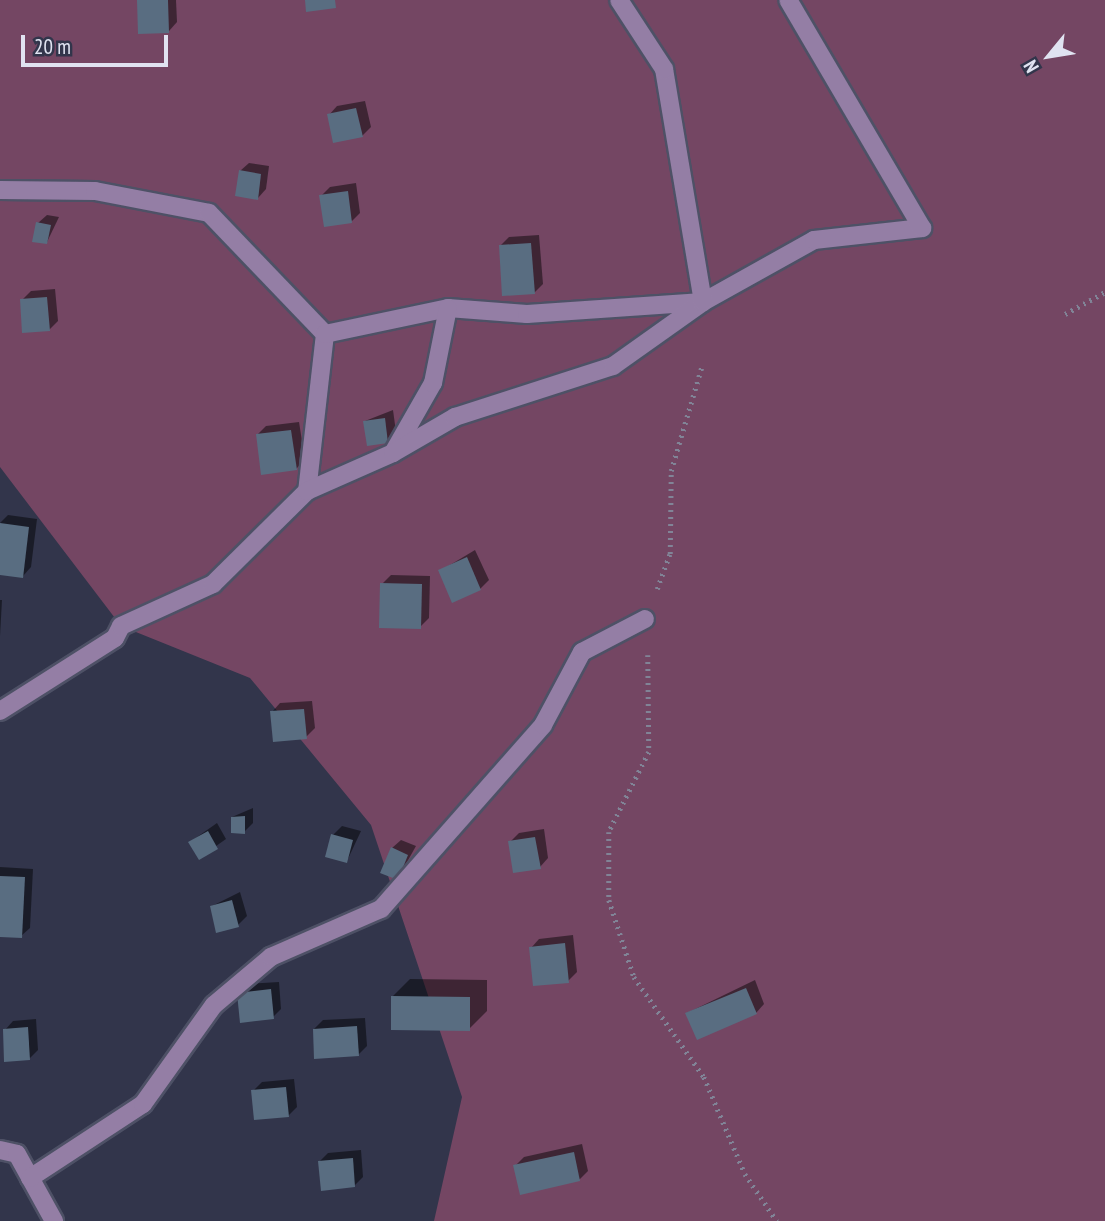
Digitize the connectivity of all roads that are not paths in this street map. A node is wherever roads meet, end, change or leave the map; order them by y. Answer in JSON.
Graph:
{"nodes":[{"id":1,"x":619,"y":0,"type":"edge"},
{"id":2,"x":788,"y":0,"type":"edge"},
{"id":3,"x":0,"y":190,"type":"edge"},
{"id":4,"x":703,"y":302,"type":"junction"},
{"id":5,"x":448,"y":308,"type":"junction"},
{"id":6,"x":325,"y":334,"type":"junction"},
{"id":7,"x":393,"y":453,"type":"junction"},
{"id":8,"x":307,"y":491,"type":"junction"},
{"id":9,"x":645,"y":619,"type":"road end"},
{"id":10,"x":0,"y":711,"type":"edge"},
{"id":11,"x":0,"y":1150,"type":"edge"},
{"id":12,"x":30,"y":1178,"type":"junction"},
{"id":13,"x":54,"y":1221,"type":"edge"}],
"edges":[{"from":1,"to":4,"type":"street"},
{"from":2,"to":4,"type":"street"},
{"from":3,"to":6,"type":"street"},
{"from":4,"to":5,"type":"street"},
{"from":4,"to":7,"type":"street"},
{"from":5,"to":6,"type":"street"},
{"from":5,"to":7,"type":"street"},
{"from":6,"to":8,"type":"street"},
{"from":7,"to":8,"type":"street"},
{"from":8,"to":10,"type":"street"},
{"from":9,"to":12,"type":"street"},
{"from":11,"to":12,"type":"street"},
{"from":12,"to":13,"type":"street"}]}
